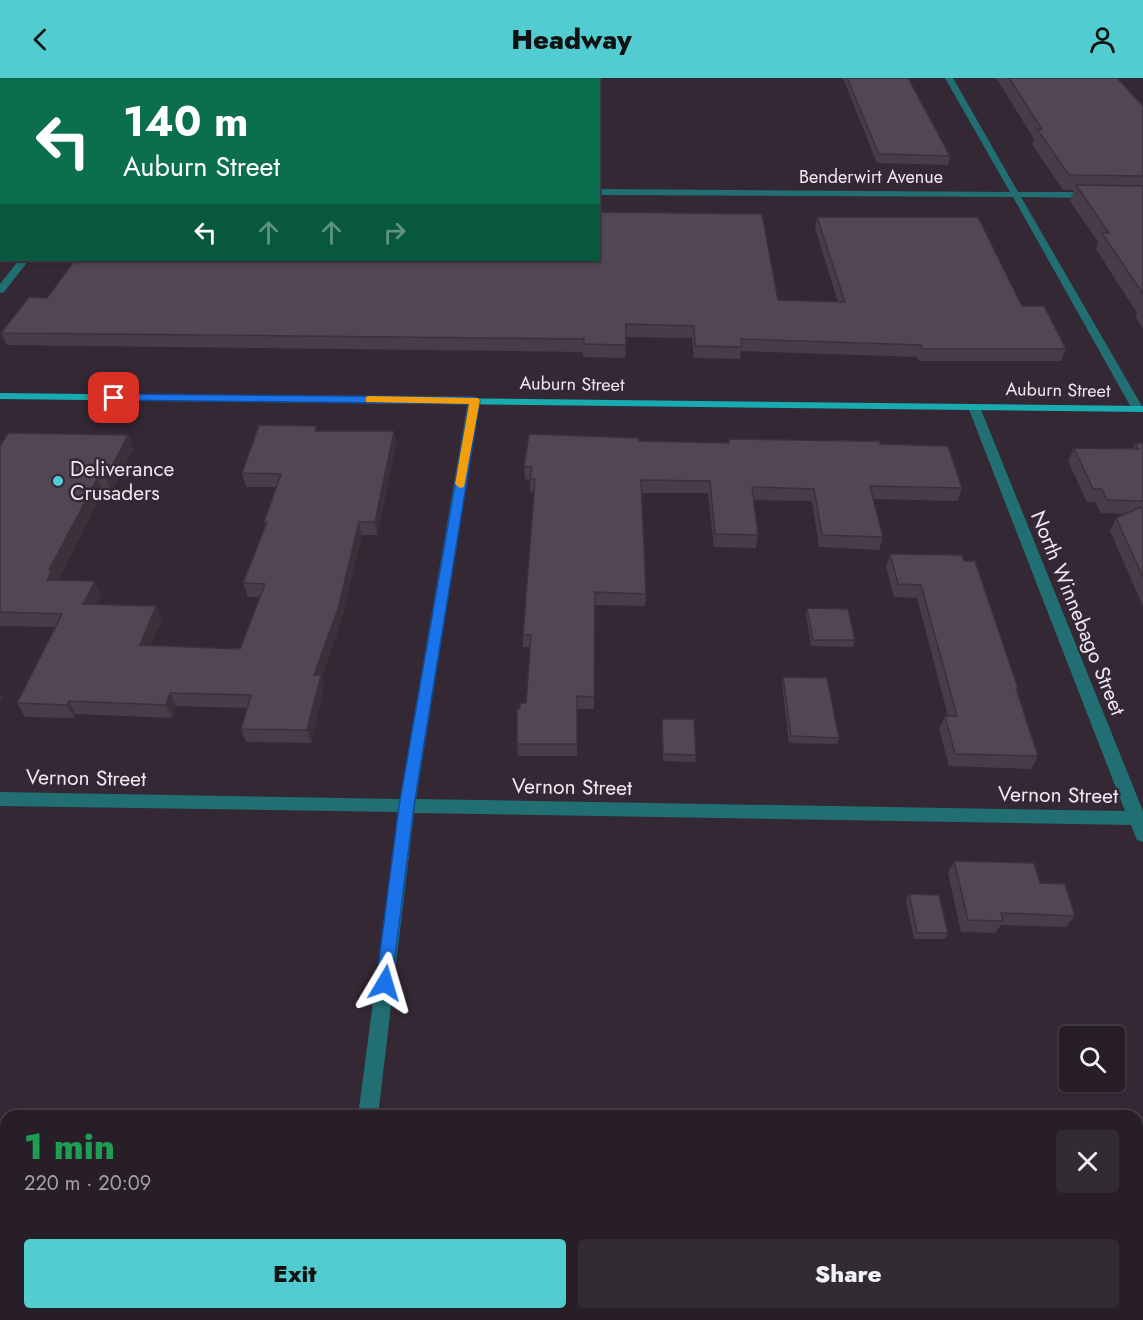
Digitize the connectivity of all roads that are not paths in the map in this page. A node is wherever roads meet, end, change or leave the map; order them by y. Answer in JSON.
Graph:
{"nodes":[{"id":1,"x":950,"y":78,"type":"edge"},
{"id":2,"x":600,"y":192,"type":"edge"},
{"id":3,"x":1016,"y":194,"type":"junction"},
{"id":4,"x":1097,"y":195,"type":"edge"},
{"id":5,"x":23,"y":261,"type":"edge"},
{"id":6,"x":0,"y":290,"type":"edge"},
{"id":7,"x":0,"y":396,"type":"edge"},
{"id":8,"x":474,"y":400,"type":"junction"},
{"id":9,"x":974,"y":407,"type":"junction"},
{"id":10,"x":1141,"y":409,"type":"edge"},
{"id":11,"x":0,"y":799,"type":"edge"},
{"id":12,"x":407,"y":806,"type":"junction"},
{"id":13,"x":1140,"y":818,"type":"edge"},
{"id":14,"x":1143,"y":835,"type":"edge"},
{"id":15,"x":369,"y":1110,"type":"edge"}],
"edges":[{"from":1,"to":3,"type":"street"},
{"from":2,"to":3,"type":"street","name":"Benderwirt Avenue"},
{"from":3,"to":4,"type":"street","name":"Benderwirt Avenue"},
{"from":3,"to":10,"type":"street"},
{"from":5,"to":6,"type":"street"},
{"from":7,"to":8,"type":"main road","name":"Auburn Street"},
{"from":8,"to":9,"type":"main road","name":"Auburn Street"},
{"from":8,"to":12,"type":"street"},
{"from":9,"to":10,"type":"main road","name":"Auburn Street"},
{"from":9,"to":13,"type":"street","name":"North Winnebago Street"},
{"from":11,"to":12,"type":"street","name":"Vernon Street"},
{"from":12,"to":13,"type":"street","name":"Vernon Street"},
{"from":12,"to":15,"type":"street"},
{"from":13,"to":14,"type":"street","name":"North Winnebago Street"}]}
